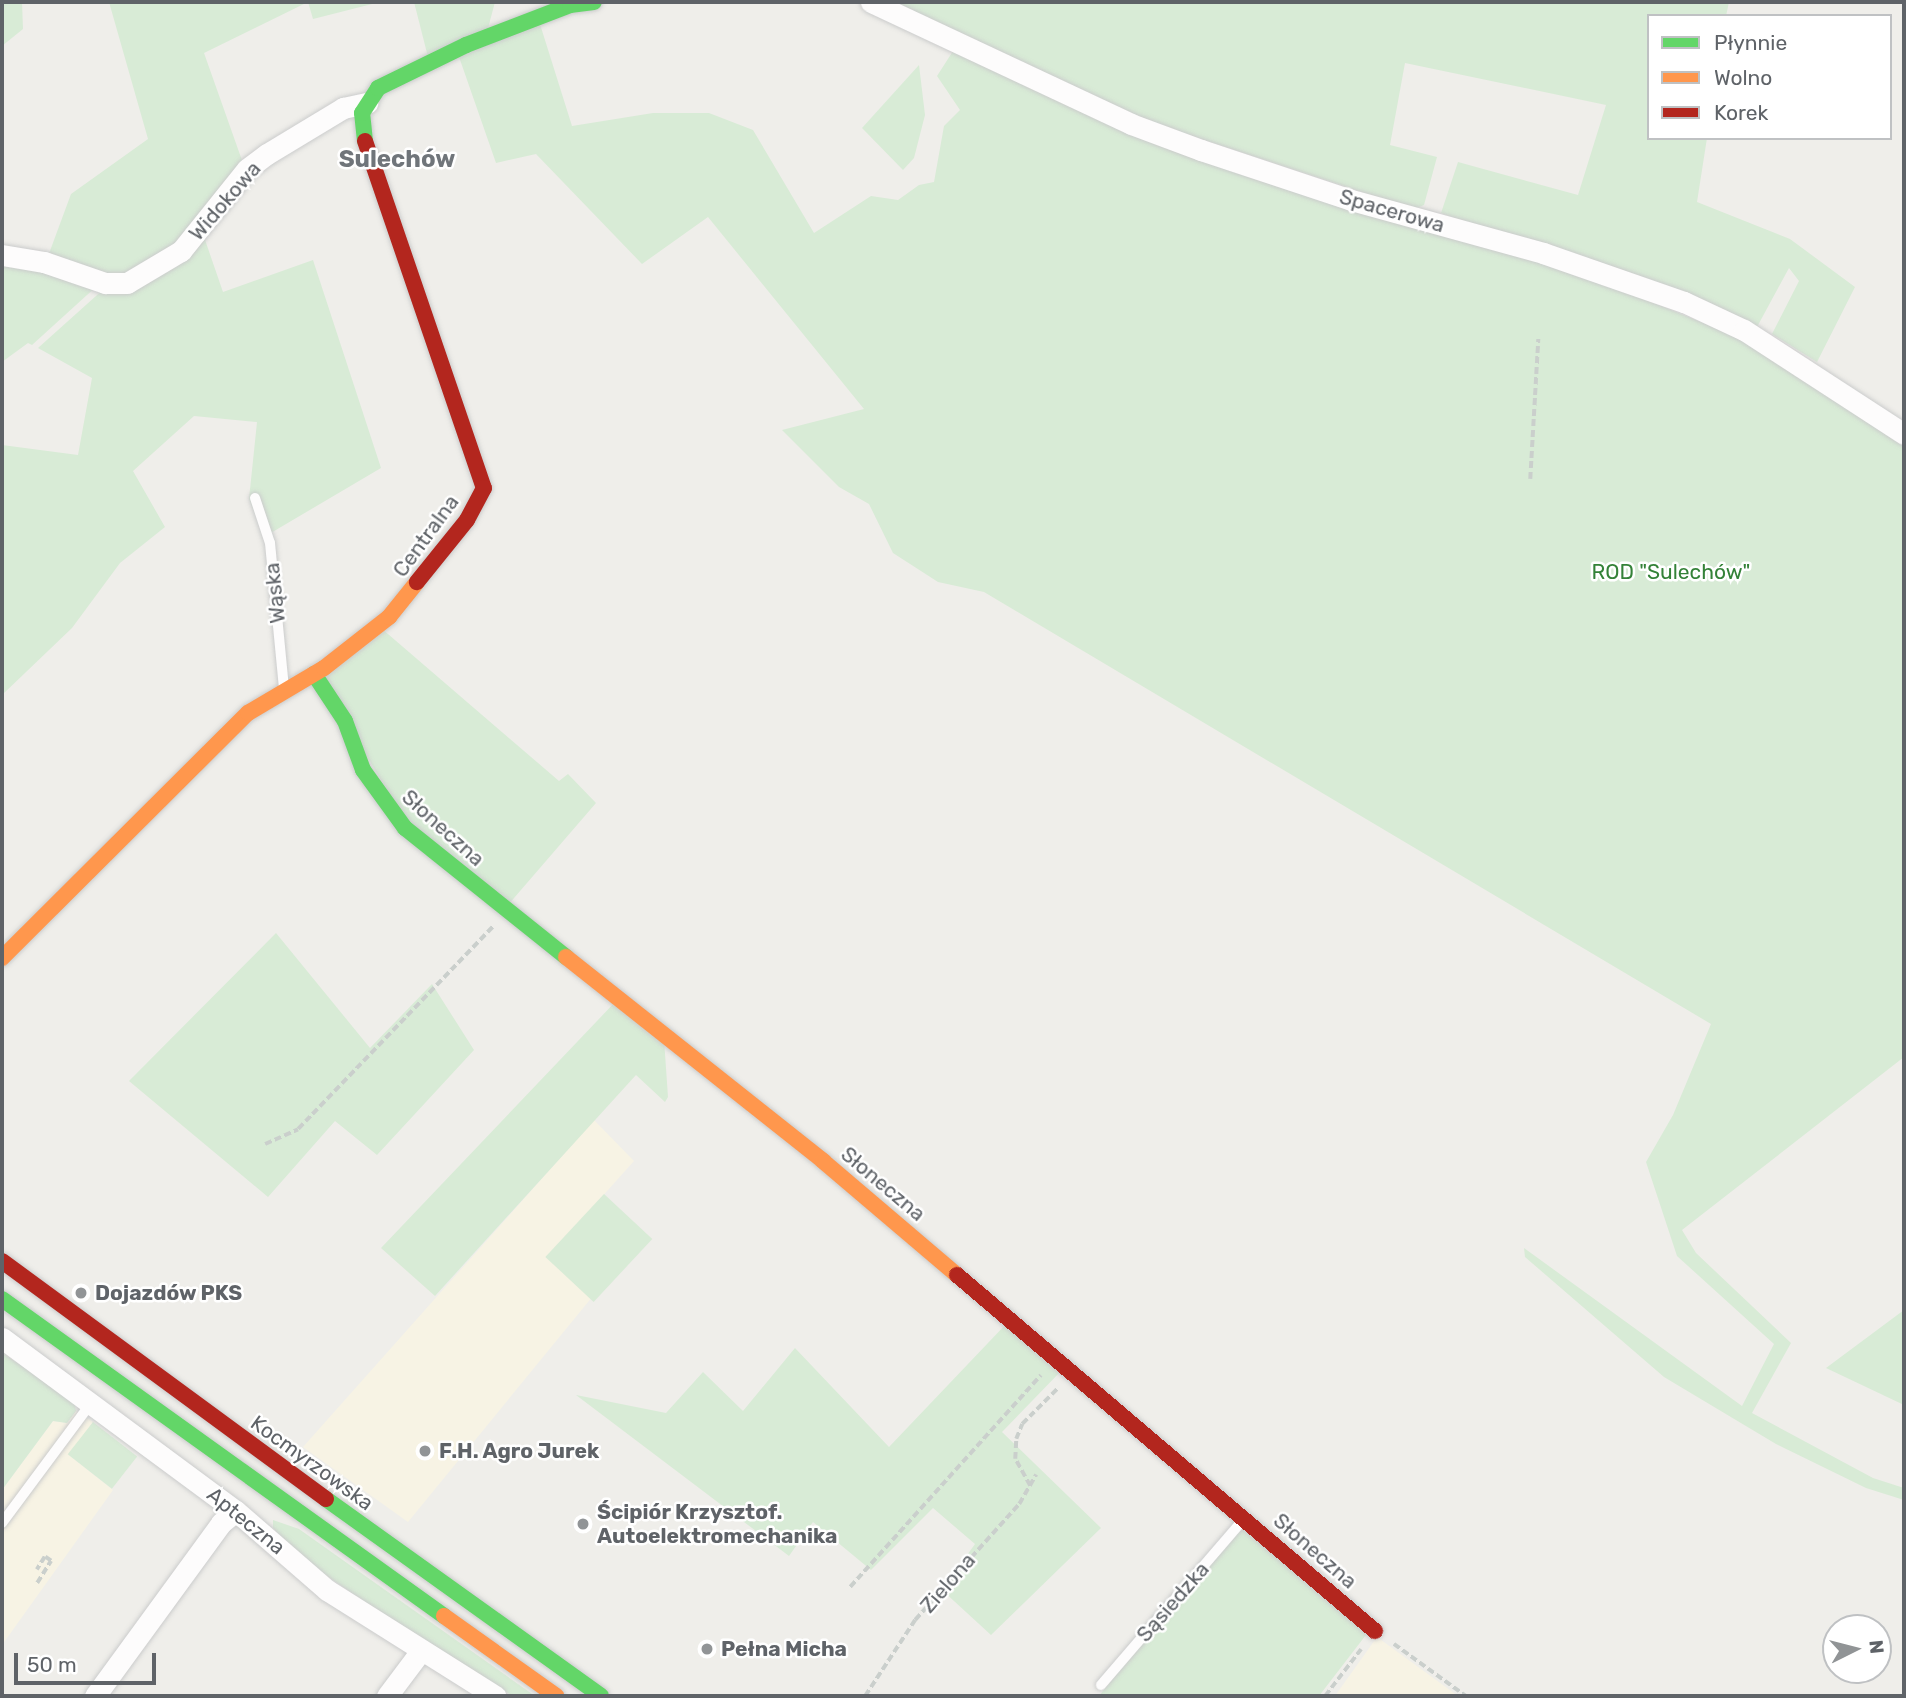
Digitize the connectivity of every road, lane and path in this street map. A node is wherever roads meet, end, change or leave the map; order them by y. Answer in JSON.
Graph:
{"nodes":[{"id":1,"x":594,"y":2,"type":"edge"},
{"id":2,"x":871,"y":2,"type":"edge"},
{"id":3,"x":367,"y":103,"type":"junction"},
{"id":4,"x":2,"y":255,"type":"edge"},
{"id":5,"x":1538,"y":339,"type":"dead end"},
{"id":6,"x":1904,"y":434,"type":"edge"},
{"id":7,"x":1530,"y":479,"type":"dead end"},
{"id":8,"x":255,"y":498,"type":"dead end"},
{"id":9,"x":313,"y":674,"type":"junction"},
{"id":10,"x":284,"y":691,"type":"junction"},
{"id":11,"x":507,"y":911,"type":"junction"},
{"id":12,"x":2,"y":958,"type":"edge"},
{"id":13,"x":265,"y":1144,"type":"dead end"},
{"id":14,"x":2,"y":1261,"type":"edge"},
{"id":15,"x":2,"y":1298,"type":"edge"},
{"id":16,"x":2,"y":1338,"type":"edge"},
{"id":17,"x":1057,"y":1357,"type":"junction"},
{"id":18,"x":1075,"y":1372,"type":"junction"},
{"id":19,"x":92,"y":1402,"type":"junction"},
{"id":20,"x":1037,"y":1475,"type":"dead end"},
{"id":21,"x":1030,"y":1486,"type":"junction"},
{"id":22,"x":236,"y":1511,"type":"junction"},
{"id":23,"x":1245,"y":1518,"type":"junction"},
{"id":24,"x":2,"y":1523,"type":"edge"},
{"id":25,"x":37,"y":1570,"type":"dead end"},
{"id":26,"x":37,"y":1583,"type":"dead end"},
{"id":27,"x":850,"y":1587,"type":"dead end"},
{"id":28,"x":1375,"y":1631,"type":"junction"},
{"id":29,"x":420,"y":1652,"type":"junction"},
{"id":30,"x":1101,"y":1685,"type":"dead end"},
{"id":31,"x":95,"y":1696,"type":"edge"},
{"id":32,"x":387,"y":1696,"type":"edge"},
{"id":33,"x":495,"y":1696,"type":"edge"},
{"id":34,"x":556,"y":1696,"type":"edge"},
{"id":35,"x":601,"y":1696,"type":"edge"},
{"id":36,"x":865,"y":1696,"type":"edge"},
{"id":37,"x":1325,"y":1696,"type":"edge"},
{"id":38,"x":1466,"y":1696,"type":"edge"}],
"edges":[{"from":1,"to":3,"type":"street"},
{"from":2,"to":6,"type":"street","name":"Spacerowa"},
{"from":3,"to":4,"type":"street","name":"Widokowa"},
{"from":3,"to":9,"type":"street","name":"Centralna"},
{"from":5,"to":7,"type":"path"},
{"from":8,"to":10,"type":"lane","name":"Wąska"},
{"from":9,"to":10,"type":"street","name":"Centralna"},
{"from":9,"to":11,"type":"street","name":"Słoneczna"},
{"from":10,"to":12,"type":"street","name":"Centralna"},
{"from":11,"to":13,"type":"path"},
{"from":11,"to":17,"type":"street","name":"Słoneczna"},
{"from":14,"to":35,"type":"street","name":"Kocmyrzowska"},
{"from":15,"to":34,"type":"street"},
{"from":16,"to":19,"type":"street","name":"Apteczna"},
{"from":17,"to":18,"type":"street","name":"Słoneczna"},
{"from":17,"to":27,"type":"path"},
{"from":18,"to":21,"type":"path"},
{"from":18,"to":23,"type":"street","name":"Słoneczna"},
{"from":19,"to":22,"type":"street","name":"Apteczna"},
{"from":19,"to":24,"type":"lane"},
{"from":20,"to":21,"type":"path","name":"Zielona"},
{"from":21,"to":36,"type":"path","name":"Zielona"},
{"from":22,"to":29,"type":"street","name":"Apteczna"},
{"from":22,"to":31,"type":"street"},
{"from":23,"to":28,"type":"street","name":"Słoneczna"},
{"from":23,"to":30,"type":"lane","name":"Sąsiedzka"},
{"from":25,"to":26,"type":"path"},
{"from":28,"to":37,"type":"path"},
{"from":28,"to":38,"type":"path"},
{"from":29,"to":32,"type":"street"},
{"from":29,"to":33,"type":"street","name":"Apteczna"}]}
